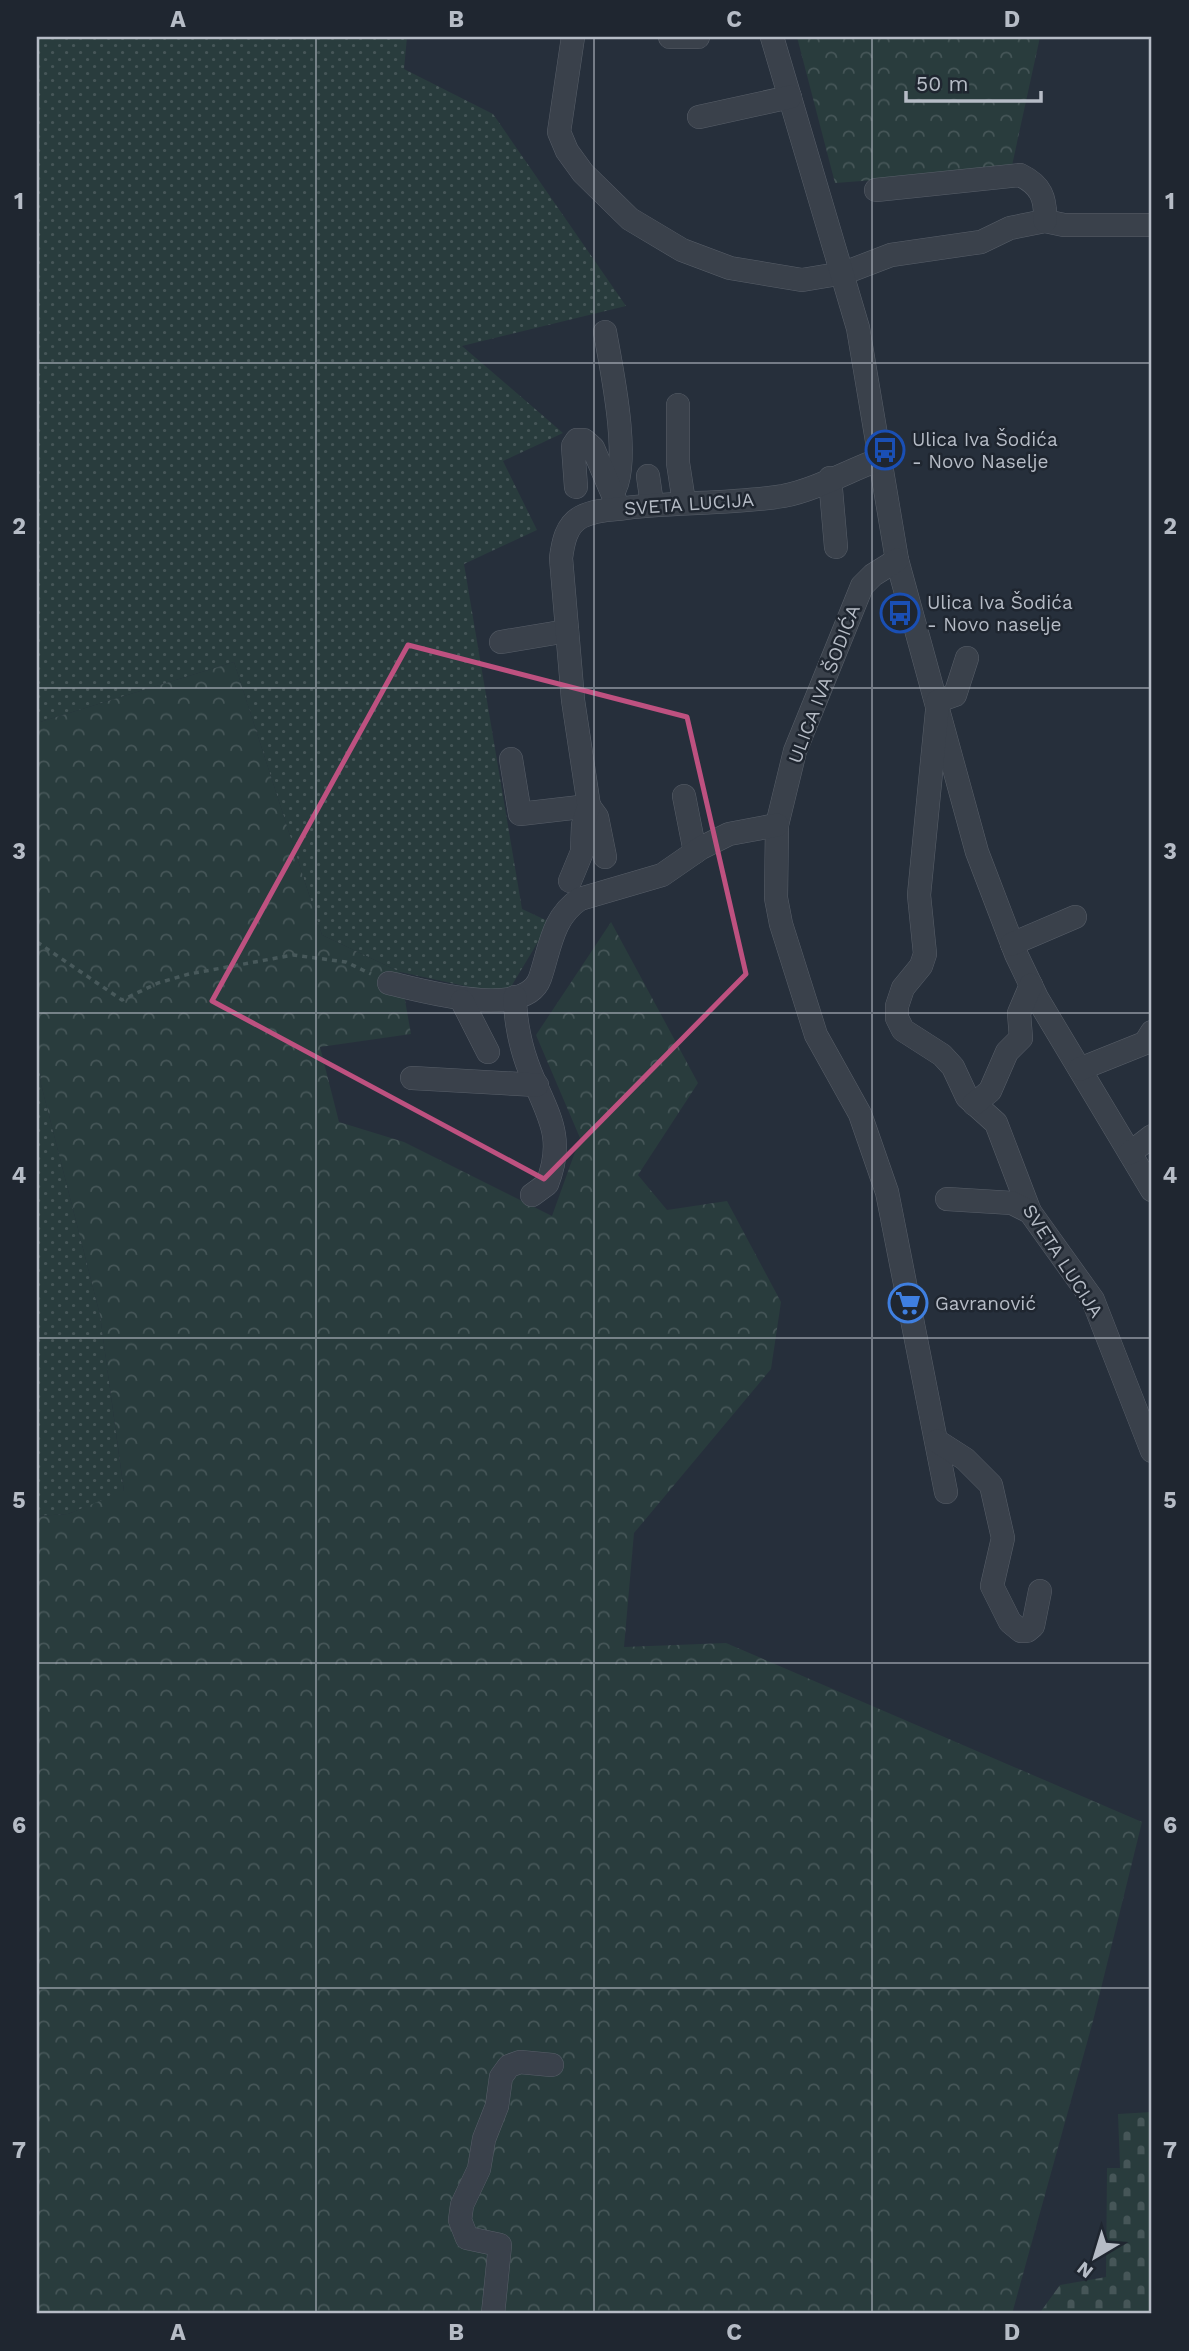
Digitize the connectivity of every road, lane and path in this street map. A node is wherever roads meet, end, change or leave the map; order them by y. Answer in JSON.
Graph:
{"nodes":[{"id":1,"x":573,"y":37,"type":"edge"},
{"id":2,"x":670,"y":37,"type":"edge"},
{"id":3,"x":698,"y":37,"type":"edge"},
{"id":4,"x":772,"y":37,"type":"edge"},
{"id":5,"x":790,"y":97,"type":"junction"},
{"id":6,"x":699,"y":117,"type":"dead end"},
{"id":7,"x":876,"y":191,"type":"dead end"},
{"id":8,"x":1045,"y":221,"type":"junction"},
{"id":9,"x":1152,"y":225,"type":"edge"},
{"id":10,"x":844,"y":273,"type":"junction"},
{"id":11,"x":606,"y":332,"type":"dead end"},
{"id":12,"x":678,"y":405,"type":"dead end"},
{"id":13,"x":878,"y":460,"type":"junction"},
{"id":14,"x":648,"y":476,"type":"dead end"},
{"id":15,"x":830,"y":478,"type":"junction"},
{"id":16,"x":576,"y":487,"type":"dead end"},
{"id":17,"x":615,"y":500,"type":"junction"},
{"id":18,"x":684,"y":502,"type":"junction"},
{"id":19,"x":652,"y":503,"type":"junction"},
{"id":20,"x":836,"y":547,"type":"dead end"},
{"id":21,"x":897,"y":560,"type":"junction"},
{"id":22,"x":567,"y":625,"type":"junction"},
{"id":23,"x":507,"y":635,"type":"dead end"},
{"id":24,"x":967,"y":658,"type":"dead end"},
{"id":25,"x":938,"y":701,"type":"junction"},
{"id":26,"x":511,"y":759,"type":"dead end"},
{"id":27,"x":684,"y":796,"type":"dead end"},
{"id":28,"x":589,"y":806,"type":"junction"},
{"id":29,"x":777,"y":825,"type":"junction"},
{"id":30,"x":695,"y":852,"type":"junction"},
{"id":31,"x":605,"y":857,"type":"dead end"},
{"id":32,"x":570,"y":881,"type":"dead end"},
{"id":33,"x":1075,"y":917,"type":"dead end"},
{"id":34,"x":37,"y":942,"type":"edge"},
{"id":35,"x":1012,"y":944,"type":"junction"},
{"id":36,"x":389,"y":983,"type":"joint"},
{"id":37,"x":1031,"y":985,"type":"junction"},
{"id":38,"x":515,"y":997,"type":"junction"},
{"id":39,"x":462,"y":1000,"type":"junction"},
{"id":40,"x":1152,"y":1032,"type":"edge"},
{"id":41,"x":488,"y":1052,"type":"dead end"},
{"id":42,"x":1080,"y":1069,"type":"junction"},
{"id":43,"x":412,"y":1078,"type":"dead end"},
{"id":44,"x":537,"y":1085,"type":"junction"},
{"id":45,"x":974,"y":1104,"type":"junction"},
{"id":46,"x":1152,"y":1136,"type":"edge"},
{"id":47,"x":1130,"y":1153,"type":"junction"},
{"id":48,"x":1152,"y":1189,"type":"edge"},
{"id":49,"x":531,"y":1195,"type":"dead end"},
{"id":50,"x":947,"y":1199,"type":"dead end"},
{"id":51,"x":1030,"y":1212,"type":"junction"},
{"id":52,"x":937,"y":1441,"type":"junction"},
{"id":53,"x":1152,"y":1451,"type":"edge"},
{"id":54,"x":946,"y":1492,"type":"dead end"},
{"id":55,"x":1040,"y":1591,"type":"dead end"},
{"id":56,"x":552,"y":2065,"type":"dead end"},
{"id":57,"x":493,"y":2314,"type":"edge"}],
"edges":[{"from":1,"to":10,"type":"street"},
{"from":2,"to":3,"type":"street"},
{"from":4,"to":5,"type":"street","name":"SVETA LUCIJA"},
{"from":5,"to":6,"type":"street"},
{"from":5,"to":10,"type":"street","name":"SVETA LUCIJA"},
{"from":7,"to":8,"type":"street"},
{"from":8,"to":9,"type":"street"},
{"from":8,"to":10,"type":"street"},
{"from":10,"to":13,"type":"street","name":"SVETA LUCIJA"},
{"from":11,"to":17,"type":"street"},
{"from":12,"to":18,"type":"street"},
{"from":13,"to":15,"type":"street","name":"SVETA LUCIJA"},
{"from":13,"to":21,"type":"street","name":"SVETA LUCIJA"},
{"from":14,"to":19,"type":"street"},
{"from":15,"to":18,"type":"street","name":"SVETA LUCIJA"},
{"from":15,"to":20,"type":"street"},
{"from":16,"to":17,"type":"street"},
{"from":17,"to":19,"type":"street","name":"SVETA LUCIJA"},
{"from":17,"to":22,"type":"street","name":"SVETA LUCIJA"},
{"from":18,"to":19,"type":"street","name":"SVETA LUCIJA"},
{"from":21,"to":25,"type":"street","name":"SVETA LUCIJA"},
{"from":21,"to":29,"type":"street","name":"ULICA IVA ŠODIĆA"},
{"from":22,"to":23,"type":"street"},
{"from":22,"to":28,"type":"street","name":"SVETA LUCIJA"},
{"from":24,"to":25,"type":"street"},
{"from":25,"to":35,"type":"street","name":"SVETA LUCIJA"},
{"from":25,"to":45,"type":"street","name":"SVETA LUCIJA"},
{"from":26,"to":28,"type":"street"},
{"from":27,"to":30,"type":"street"},
{"from":28,"to":31,"type":"street"},
{"from":28,"to":32,"type":"street"},
{"from":29,"to":30,"type":"street"},
{"from":29,"to":52,"type":"street","name":"ULICA IVA ŠODIĆA"},
{"from":30,"to":38,"type":"street"},
{"from":33,"to":35,"type":"street"},
{"from":34,"to":36,"type":"path"},
{"from":35,"to":37,"type":"street","name":"SVETA LUCIJA"},
{"from":36,"to":39,"type":"street"},
{"from":37,"to":42,"type":"street","name":"SVETA LUCIJA"},
{"from":37,"to":45,"type":"street"},
{"from":38,"to":39,"type":"street"},
{"from":38,"to":44,"type":"street"},
{"from":39,"to":41,"type":"street"},
{"from":40,"to":42,"type":"street"},
{"from":42,"to":47,"type":"street","name":"SVETA LUCIJA"},
{"from":43,"to":44,"type":"street"},
{"from":44,"to":49,"type":"street"},
{"from":45,"to":51,"type":"street","name":"SVETA LUCIJA"},
{"from":46,"to":47,"type":"street"},
{"from":47,"to":48,"type":"street","name":"SVETA LUCIJA"},
{"from":50,"to":51,"type":"street"},
{"from":51,"to":53,"type":"street","name":"SVETA LUCIJA"},
{"from":52,"to":54,"type":"street","name":"ULICA IVA ŠODIĆA"},
{"from":52,"to":55,"type":"street"},
{"from":56,"to":57,"type":"street"}]}
